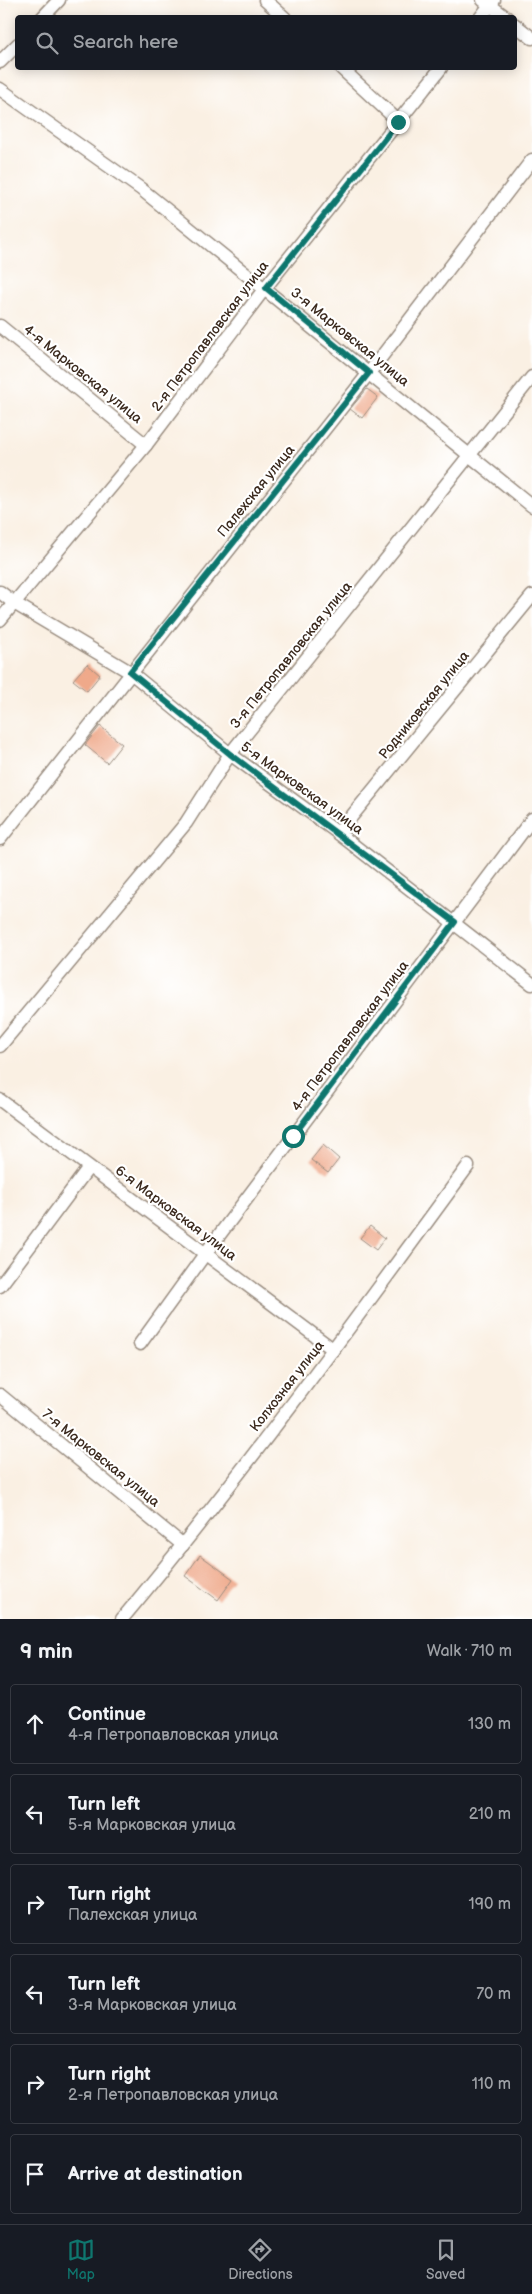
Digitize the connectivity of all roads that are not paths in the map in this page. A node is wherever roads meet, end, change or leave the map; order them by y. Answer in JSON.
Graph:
{"nodes":[{"id":1,"x":59,"y":0,"type":"edge"},
{"id":2,"x":265,"y":0,"type":"edge"},
{"id":3,"x":489,"y":2,"type":"edge"},
{"id":4,"x":45,"y":15,"type":"edge"},
{"id":5,"x":282,"y":15,"type":"edge"},
{"id":6,"x":482,"y":15,"type":"edge"},
{"id":7,"x":504,"y":15,"type":"edge"},
{"id":8,"x":517,"y":26,"type":"edge"},
{"id":9,"x":532,"y":38,"type":"edge"},
{"id":10,"x":15,"y":47,"type":"edge"},
{"id":11,"x":0,"y":62,"type":"edge"},
{"id":12,"x":344,"y":70,"type":"edge"},
{"id":13,"x":439,"y":70,"type":"edge"},
{"id":14,"x":0,"y":89,"type":"edge"},
{"id":15,"x":398,"y":122,"type":"junction"},
{"id":16,"x":532,"y":160,"type":"edge"},
{"id":17,"x":266,"y":288,"type":"junction"},
{"id":18,"x":0,"y":326,"type":"edge"},
{"id":19,"x":369,"y":373,"type":"junction"},
{"id":20,"x":532,"y":378,"type":"edge"},
{"id":21,"x":146,"y":445,"type":"junction"},
{"id":22,"x":471,"y":456,"type":"junction"},
{"id":23,"x":532,"y":506,"type":"edge"},
{"id":24,"x":0,"y":592,"type":"edge"},
{"id":25,"x":532,"y":596,"type":"edge"},
{"id":26,"x":14,"y":603,"type":"junction"},
{"id":27,"x":0,"y":620,"type":"edge"},
{"id":28,"x":130,"y":672,"type":"junction"},
{"id":29,"x":230,"y":754,"type":"junction"},
{"id":30,"x":532,"y":819,"type":"edge"},
{"id":31,"x":338,"y":833,"type":"junction"},
{"id":32,"x":0,"y":839,"type":"edge"},
{"id":33,"x":455,"y":922,"type":"junction"},
{"id":34,"x":532,"y":984,"type":"edge"},
{"id":35,"x":0,"y":1046,"type":"edge"},
{"id":36,"x":0,"y":1100,"type":"edge"},
{"id":37,"x":468,"y":1166,"type":"dead end"},
{"id":38,"x":88,"y":1167,"type":"junction"},
{"id":39,"x":205,"y":1254,"type":"junction"},
{"id":40,"x":0,"y":1286,"type":"edge"},
{"id":41,"x":140,"y":1344,"type":"dead end"},
{"id":42,"x":334,"y":1350,"type":"junction"},
{"id":43,"x":0,"y":1394,"type":"edge"},
{"id":44,"x":183,"y":1545,"type":"junction"},
{"id":45,"x":122,"y":1619,"type":"edge"}],
"edges":[{"from":1,"to":4,"type":"street"},
{"from":2,"to":5,"type":"street"},
{"from":3,"to":6,"type":"street"},
{"from":3,"to":7,"type":"street"},
{"from":8,"to":9,"type":"street"},
{"from":10,"to":11,"type":"street"},
{"from":12,"to":15,"type":"street"},
{"from":13,"to":15,"type":"street","name":"2-я Петропавловская улица"},
{"from":14,"to":17,"type":"street","name":"3-я Марковская улица"},
{"from":15,"to":17,"type":"street","name":"2-я Петропавловская улица"},
{"from":16,"to":19,"type":"street","name":"Палехская улица"},
{"from":17,"to":19,"type":"street","name":"3-я Марковская улица"},
{"from":17,"to":21,"type":"street","name":"2-я Петропавловская улица"},
{"from":18,"to":21,"type":"street","name":"4-я Марковская улица"},
{"from":19,"to":22,"type":"street","name":"3-я Марковская улица"},
{"from":19,"to":28,"type":"street","name":"Палехская улица"},
{"from":20,"to":22,"type":"street","name":"3-я Петропавловская улица"},
{"from":21,"to":26,"type":"street","name":"2-я Петропавловская улица"},
{"from":22,"to":23,"type":"street","name":"3-я Марковская улица"},
{"from":22,"to":29,"type":"street","name":"3-я Петропавловская улица"},
{"from":24,"to":26,"type":"street","name":"5-я Марковская улица"},
{"from":25,"to":31,"type":"street","name":"Родниковская улица"},
{"from":26,"to":27,"type":"street","name":"2-я Петропавловская улица"},
{"from":26,"to":28,"type":"street","name":"5-я Марковская улица"},
{"from":28,"to":29,"type":"street","name":"5-я Марковская улица"},
{"from":28,"to":32,"type":"street","name":"Палехская улица"},
{"from":29,"to":31,"type":"street","name":"5-я Марковская улица"},
{"from":29,"to":35,"type":"street","name":"3-я Петропавловская улица"},
{"from":30,"to":33,"type":"street","name":"4-я Петропавловская улица"},
{"from":31,"to":33,"type":"street","name":"5-я Марковская улица"},
{"from":33,"to":34,"type":"street","name":"5-я Марковская улица"},
{"from":33,"to":39,"type":"street","name":"4-я Петропавловская улица"},
{"from":36,"to":38,"type":"street","name":"6-я Марковская улица"},
{"from":37,"to":42,"type":"street","name":"Колхозная улица"},
{"from":38,"to":39,"type":"street","name":"6-я Марковская улица"},
{"from":38,"to":40,"type":"street"},
{"from":39,"to":41,"type":"street","name":"4-я Петропавловская улица"},
{"from":39,"to":42,"type":"street","name":"6-я Марковская улица"},
{"from":42,"to":44,"type":"street","name":"Колхозная улица"},
{"from":43,"to":44,"type":"street","name":"7-я Марковская улица"},
{"from":44,"to":45,"type":"street","name":"Колхозная улица"}]}
